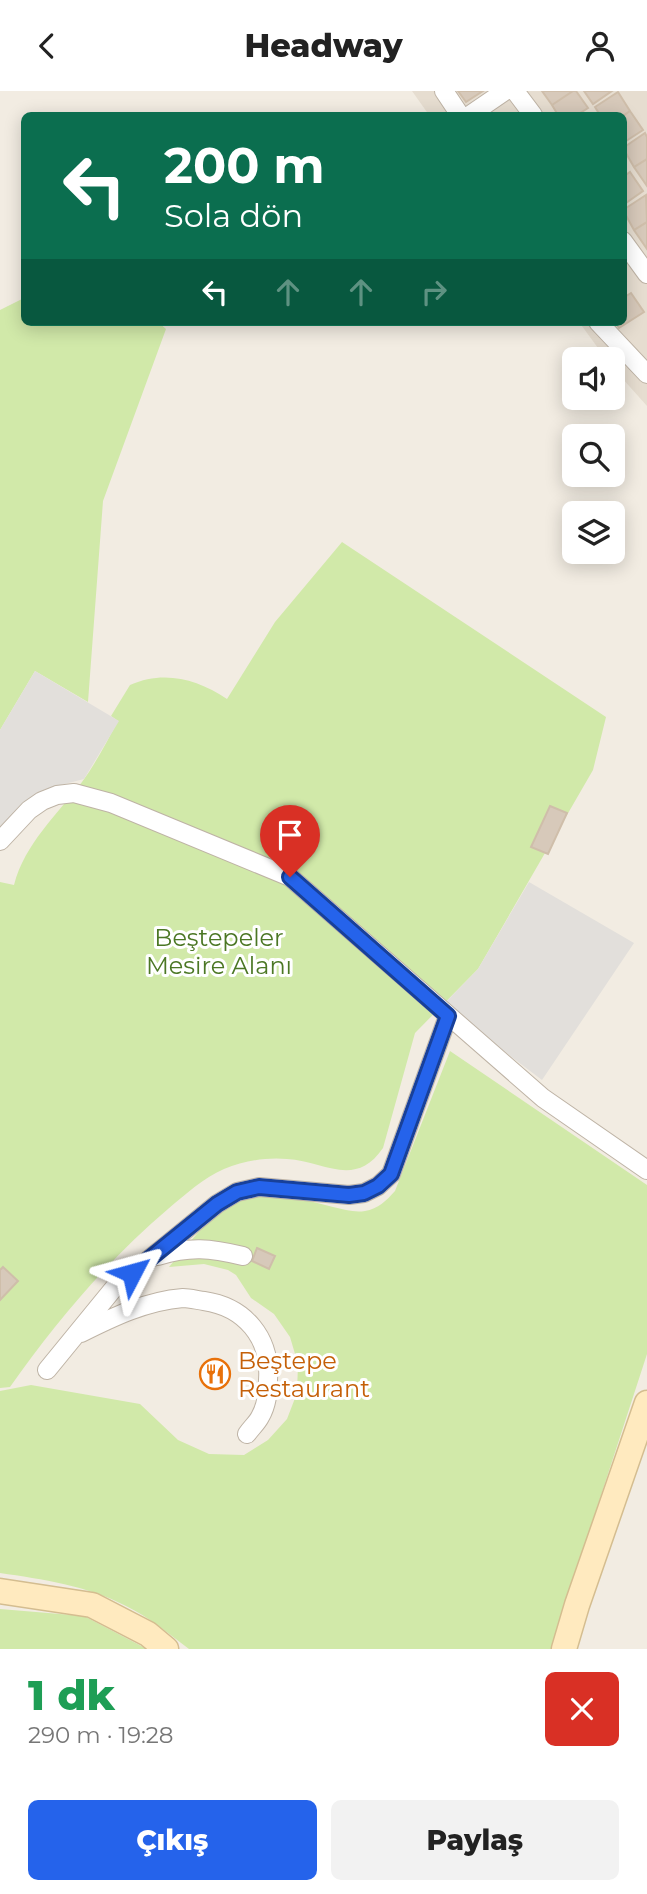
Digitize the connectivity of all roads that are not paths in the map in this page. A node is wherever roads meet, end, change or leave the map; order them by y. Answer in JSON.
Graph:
{"nodes":[{"id":1,"x":444,"y":91,"type":"edge"},
{"id":2,"x":505,"y":91,"type":"edge"},
{"id":3,"x":516,"y":91,"type":"edge"},
{"id":4,"x":458,"y":112,"type":"edge"},
{"id":5,"x":474,"y":112,"type":"edge"},
{"id":6,"x":531,"y":112,"type":"edge"},
{"id":7,"x":627,"y":246,"type":"edge"},
{"id":8,"x":647,"y":274,"type":"edge"},
{"id":9,"x":602,"y":326,"type":"edge"},
{"id":10,"x":647,"y":374,"type":"edge"},
{"id":11,"x":0,"y":841,"type":"edge"},
{"id":12,"x":448,"y":1016,"type":"junction"},
{"id":13,"x":647,"y":1170,"type":"edge"},
{"id":14,"x":243,"y":1256,"type":"dead end"},
{"id":15,"x":151,"y":1258,"type":"junction"},
{"id":16,"x":75,"y":1336,"type":"junction"},
{"id":17,"x":47,"y":1370,"type":"dead end"},
{"id":18,"x":647,"y":1403,"type":"edge"},
{"id":19,"x":247,"y":1434,"type":"dead end"},
{"id":20,"x":0,"y":1591,"type":"edge"},
{"id":21,"x":166,"y":1649,"type":"edge"},
{"id":22,"x":564,"y":1649,"type":"edge"}],
"edges":[{"from":1,"to":4,"type":"street"},
{"from":2,"to":5,"type":"street"},
{"from":3,"to":6,"type":"street"},
{"from":7,"to":8,"type":"street"},
{"from":9,"to":10,"type":"street"},
{"from":11,"to":12,"type":"street"},
{"from":12,"to":13,"type":"street"},
{"from":12,"to":15,"type":"street"},
{"from":14,"to":15,"type":"street"},
{"from":15,"to":16,"type":"street"},
{"from":16,"to":17,"type":"street"},
{"from":16,"to":19,"type":"street"},
{"from":18,"to":22,"type":"street"},
{"from":20,"to":21,"type":"street"}]}
